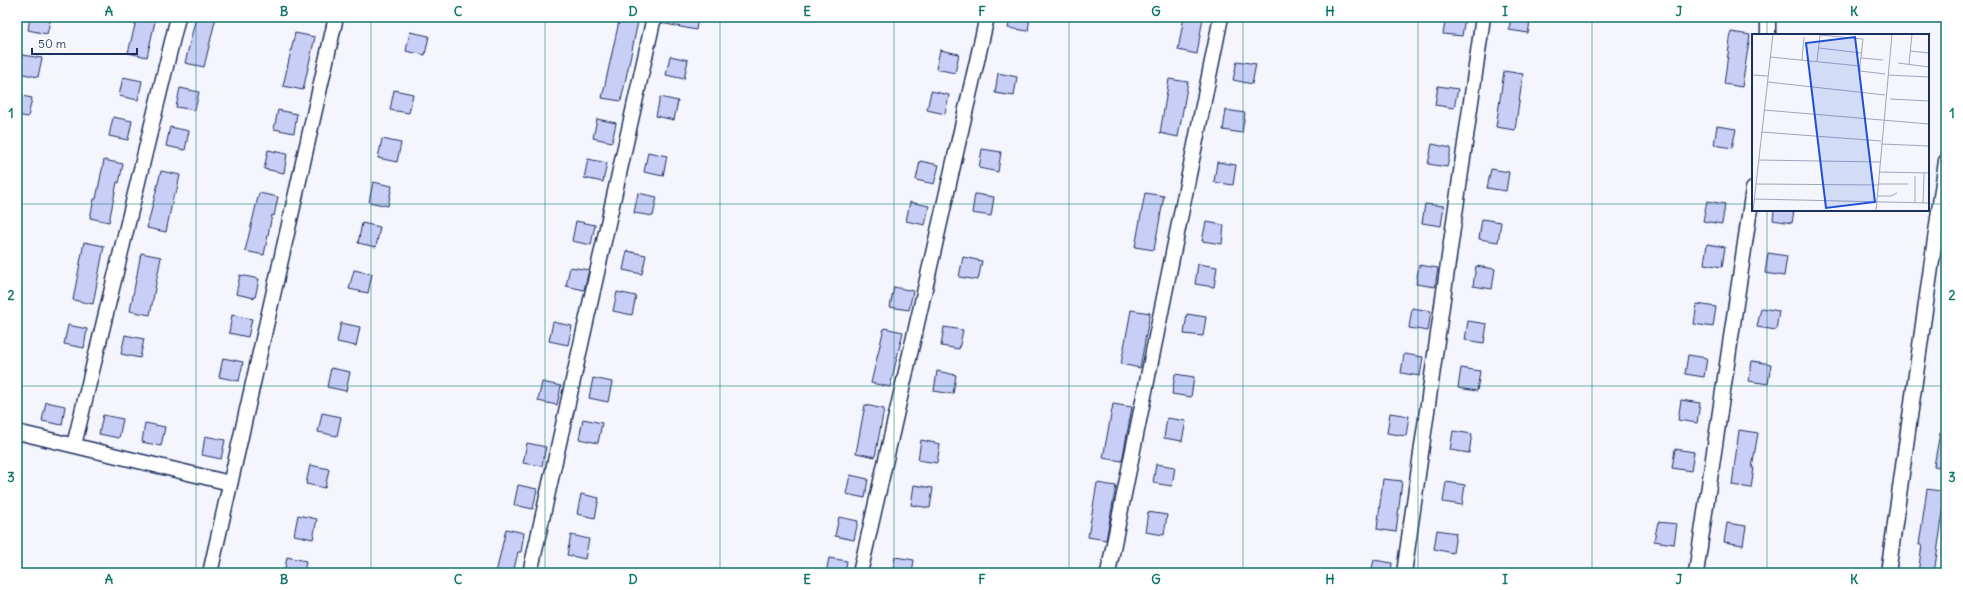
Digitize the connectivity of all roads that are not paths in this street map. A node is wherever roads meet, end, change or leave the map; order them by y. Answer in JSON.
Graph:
{"nodes":[{"id":1,"x":178,"y":17,"type":"edge"},
{"id":2,"x":336,"y":17,"type":"edge"},
{"id":3,"x":654,"y":17,"type":"edge"},
{"id":4,"x":987,"y":17,"type":"edge"},
{"id":5,"x":1221,"y":17,"type":"edge"},
{"id":6,"x":1483,"y":17,"type":"edge"},
{"id":7,"x":1768,"y":17,"type":"edge"},
{"id":8,"x":1768,"y":34,"type":"edge"},
{"id":9,"x":1946,"y":161,"type":"edge"},
{"id":10,"x":1752,"y":196,"type":"edge"},
{"id":11,"x":17,"y":432,"type":"edge"},
{"id":12,"x":74,"y":445,"type":"junction"},
{"id":13,"x":230,"y":483,"type":"junction"},
{"id":14,"x":210,"y":573,"type":"edge"},
{"id":15,"x":530,"y":573,"type":"edge"},
{"id":16,"x":860,"y":573,"type":"edge"},
{"id":17,"x":1108,"y":573,"type":"edge"},
{"id":18,"x":1404,"y":573,"type":"edge"},
{"id":19,"x":1696,"y":573,"type":"edge"},
{"id":20,"x":1888,"y":573,"type":"edge"}],
"edges":[{"from":1,"to":12,"type":"street"},
{"from":2,"to":13,"type":"street"},
{"from":3,"to":15,"type":"street"},
{"from":4,"to":16,"type":"street"},
{"from":5,"to":17,"type":"street"},
{"from":6,"to":18,"type":"street"},
{"from":7,"to":8,"type":"street"},
{"from":9,"to":20,"type":"street"},
{"from":10,"to":19,"type":"street"},
{"from":11,"to":12,"type":"street"},
{"from":12,"to":13,"type":"street"},
{"from":13,"to":14,"type":"street"}]}
